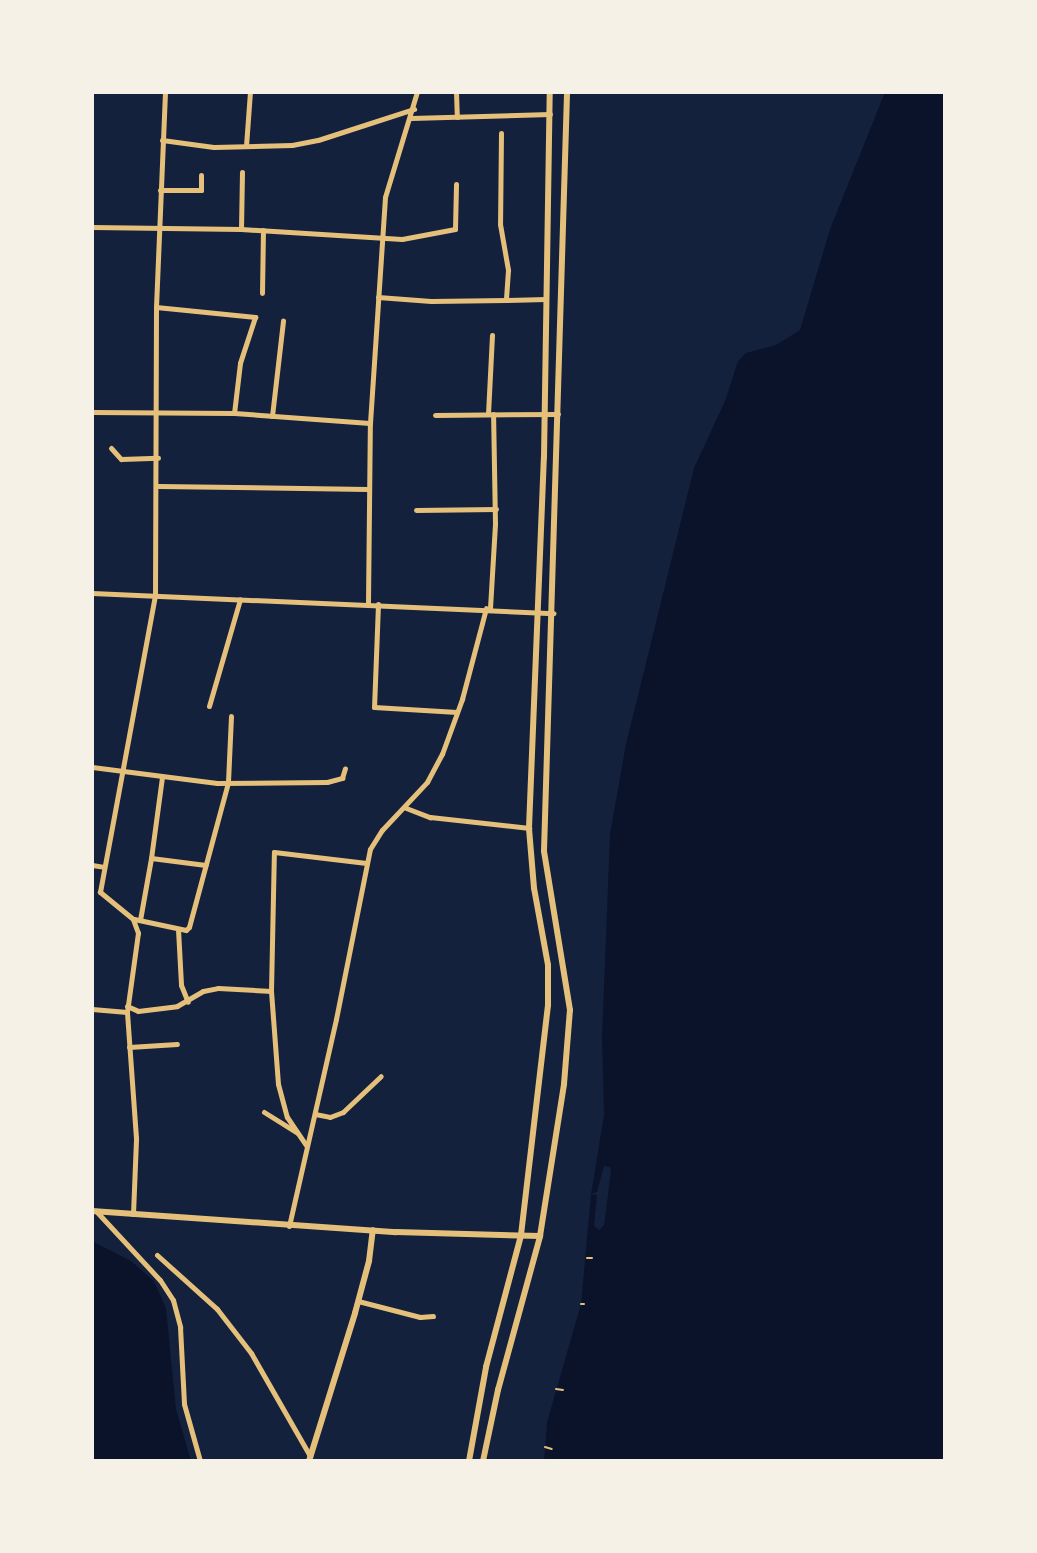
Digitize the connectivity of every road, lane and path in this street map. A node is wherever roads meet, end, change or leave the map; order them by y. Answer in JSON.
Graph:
{"nodes":[{"id":1,"x":165,"y":92,"type":"edge"},
{"id":2,"x":250,"y":92,"type":"edge"},
{"id":3,"x":417,"y":92,"type":"edge"},
{"id":4,"x":456,"y":92,"type":"edge"},
{"id":5,"x":550,"y":92,"type":"edge"},
{"id":6,"x":567,"y":92,"type":"edge"},
{"id":7,"x":414,"y":109,"type":"junction"},
{"id":8,"x":551,"y":114,"type":"junction"},
{"id":9,"x":457,"y":117,"type":"junction"},
{"id":10,"x":411,"y":118,"type":"junction"},
{"id":11,"x":501,"y":133,"type":"dead end"},
{"id":12,"x":162,"y":140,"type":"junction"},
{"id":13,"x":246,"y":146,"type":"junction"},
{"id":14,"x":242,"y":172,"type":"dead end"},
{"id":15,"x":201,"y":175,"type":"dead end"},
{"id":16,"x":456,"y":184,"type":"dead end"},
{"id":17,"x":160,"y":190,"type":"junction"},
{"id":18,"x":550,"y":198,"type":"junction"},
{"id":19,"x":565,"y":198,"type":"junction"},
{"id":20,"x":92,"y":227,"type":"edge"},
{"id":21,"x":159,"y":228,"type":"junction"},
{"id":22,"x":241,"y":229,"type":"junction"},
{"id":23,"x":263,"y":230,"type":"junction"},
{"id":24,"x":382,"y":240,"type":"junction"},
{"id":25,"x":262,"y":293,"type":"dead end"},
{"id":26,"x":378,"y":297,"type":"junction"},
{"id":27,"x":546,"y":299,"type":"junction"},
{"id":28,"x":506,"y":300,"type":"junction"},
{"id":29,"x":156,"y":307,"type":"junction"},
{"id":30,"x":283,"y":321,"type":"dead end"},
{"id":31,"x":492,"y":335,"type":"dead end"},
{"id":32,"x":92,"y":412,"type":"edge"},
{"id":33,"x":157,"y":413,"type":"junction"},
{"id":34,"x":234,"y":413,"type":"junction"},
{"id":35,"x":490,"y":414,"type":"junction"},
{"id":36,"x":558,"y":414,"type":"junction"},
{"id":37,"x":435,"y":415,"type":"dead end"},
{"id":38,"x":545,"y":415,"type":"junction"},
{"id":39,"x":272,"y":416,"type":"junction"},
{"id":40,"x":370,"y":423,"type":"junction"},
{"id":41,"x":111,"y":448,"type":"dead end"},
{"id":42,"x":544,"y":457,"type":"junction"},
{"id":43,"x":558,"y":457,"type":"junction"},
{"id":44,"x":158,"y":458,"type":"junction"},
{"id":45,"x":158,"y":486,"type":"junction"},
{"id":46,"x":367,"y":489,"type":"junction"},
{"id":47,"x":496,"y":509,"type":"junction"},
{"id":48,"x":416,"y":510,"type":"dead end"},
{"id":49,"x":92,"y":593,"type":"edge"},
{"id":50,"x":155,"y":596,"type":"junction"},
{"id":51,"x":240,"y":599,"type":"junction"},
{"id":52,"x":368,"y":603,"type":"junction"},
{"id":53,"x":378,"y":604,"type":"junction"},
{"id":54,"x":488,"y":608,"type":"junction"},
{"id":55,"x":554,"y":613,"type":"junction"},
{"id":56,"x":539,"y":614,"type":"junction"},
{"id":57,"x":209,"y":706,"type":"dead end"},
{"id":58,"x":457,"y":712,"type":"junction"},
{"id":59,"x":231,"y":716,"type":"dead end"},
{"id":60,"x":92,"y":767,"type":"edge"},
{"id":61,"x":345,"y":768,"type":"dead end"},
{"id":62,"x":120,"y":771,"type":"junction"},
{"id":63,"x":162,"y":777,"type":"junction"},
{"id":64,"x":228,"y":782,"type":"junction"},
{"id":65,"x":406,"y":808,"type":"junction"},
{"id":66,"x":529,"y":828,"type":"junction"},
{"id":67,"x":530,"y":851,"type":"junction"},
{"id":68,"x":544,"y":851,"type":"junction"},
{"id":69,"x":151,"y":858,"type":"junction"},
{"id":70,"x":366,"y":863,"type":"junction"},
{"id":71,"x":92,"y":865,"type":"edge"},
{"id":72,"x":206,"y":865,"type":"junction"},
{"id":73,"x":104,"y":867,"type":"junction"},
{"id":74,"x":133,"y":919,"type":"junction"},
{"id":75,"x":140,"y":920,"type":"junction"},
{"id":76,"x":178,"y":928,"type":"junction"},
{"id":77,"x":271,"y":991,"type":"junction"},
{"id":78,"x":188,"y":1002,"type":"junction"},
{"id":79,"x":92,"y":1009,"type":"edge"},
{"id":80,"x":127,"y":1009,"type":"junction"},
{"id":81,"x":177,"y":1044,"type":"dead end"},
{"id":82,"x":129,"y":1047,"type":"junction"},
{"id":83,"x":381,"y":1076,"type":"dead end"},
{"id":84,"x":264,"y":1112,"type":"dead end"},
{"id":85,"x":315,"y":1114,"type":"junction"},
{"id":86,"x":297,"y":1133,"type":"junction"},
{"id":87,"x":307,"y":1146,"type":"junction"},
{"id":88,"x":94,"y":1211,"type":"edge"},
{"id":89,"x":133,"y":1214,"type":"junction"},
{"id":90,"x":289,"y":1226,"type":"junction"},
{"id":91,"x":373,"y":1230,"type":"junction"},
{"id":92,"x":521,"y":1235,"type":"junction"},
{"id":93,"x":540,"y":1236,"type":"junction"},
{"id":94,"x":157,"y":1255,"type":"dead end"},
{"id":95,"x":587,"y":1258,"type":"dead end"},
{"id":96,"x":592,"y":1258,"type":"dead end"},
{"id":97,"x":358,"y":1301,"type":"junction"},
{"id":98,"x":433,"y":1316,"type":"dead end"},
{"id":99,"x":556,"y":1389,"type":"dead end"},
{"id":100,"x":563,"y":1390,"type":"dead end"},
{"id":101,"x":545,"y":1447,"type":"dead end"},
{"id":102,"x":552,"y":1449,"type":"dead end"},
{"id":103,"x":310,"y":1459,"type":"edge"},
{"id":104,"x":200,"y":1461,"type":"edge"},
{"id":105,"x":469,"y":1461,"type":"edge"},
{"id":106,"x":483,"y":1461,"type":"edge"}],
"edges":[{"from":1,"to":12,"type":"street"},
{"from":2,"to":13,"type":"street"},
{"from":3,"to":7,"type":"street"},
{"from":4,"to":9,"type":"street"},
{"from":5,"to":8,"type":"main road"},
{"from":6,"to":19,"type":"main road"},
{"from":7,"to":10,"type":"street"},
{"from":7,"to":13,"type":"street"},
{"from":8,"to":9,"type":"street"},
{"from":8,"to":18,"type":"main road"},
{"from":9,"to":10,"type":"street"},
{"from":10,"to":24,"type":"street"},
{"from":11,"to":28,"type":"street"},
{"from":12,"to":13,"type":"street"},
{"from":12,"to":17,"type":"street"},
{"from":14,"to":22,"type":"street"},
{"from":15,"to":17,"type":"street"},
{"from":16,"to":24,"type":"street"},
{"from":17,"to":21,"type":"street"},
{"from":18,"to":19,"type":"main road"},
{"from":18,"to":27,"type":"main road"},
{"from":19,"to":36,"type":"main road"},
{"from":20,"to":21,"type":"street"},
{"from":21,"to":22,"type":"street"},
{"from":21,"to":29,"type":"street"},
{"from":22,"to":23,"type":"street"},
{"from":23,"to":24,"type":"street"},
{"from":23,"to":25,"type":"street"},
{"from":24,"to":26,"type":"street"},
{"from":26,"to":28,"type":"street"},
{"from":26,"to":40,"type":"street"},
{"from":27,"to":28,"type":"street"},
{"from":27,"to":38,"type":"main road"},
{"from":29,"to":33,"type":"street"},
{"from":29,"to":34,"type":"street"},
{"from":30,"to":39,"type":"street"},
{"from":31,"to":35,"type":"street"},
{"from":32,"to":33,"type":"street"},
{"from":33,"to":34,"type":"street"},
{"from":33,"to":44,"type":"street"},
{"from":34,"to":39,"type":"street"},
{"from":35,"to":37,"type":"street"},
{"from":35,"to":38,"type":"street"},
{"from":35,"to":47,"type":"street"},
{"from":36,"to":38,"type":"street"},
{"from":36,"to":43,"type":"main road"},
{"from":38,"to":42,"type":"main road"},
{"from":39,"to":40,"type":"street"},
{"from":40,"to":46,"type":"street"},
{"from":41,"to":44,"type":"street"},
{"from":42,"to":43,"type":"main road"},
{"from":42,"to":56,"type":"main road"},
{"from":43,"to":55,"type":"main road"},
{"from":44,"to":45,"type":"street"},
{"from":45,"to":46,"type":"street"},
{"from":45,"to":50,"type":"street"},
{"from":46,"to":52,"type":"street"},
{"from":47,"to":48,"type":"street"},
{"from":47,"to":54,"type":"street"},
{"from":49,"to":50,"type":"street"},
{"from":50,"to":51,"type":"street"},
{"from":50,"to":62,"type":"street"},
{"from":51,"to":52,"type":"street"},
{"from":51,"to":57,"type":"street"},
{"from":52,"to":53,"type":"street"},
{"from":53,"to":54,"type":"street"},
{"from":53,"to":58,"type":"street"},
{"from":54,"to":56,"type":"street"},
{"from":54,"to":58,"type":"street"},
{"from":55,"to":56,"type":"street"},
{"from":55,"to":68,"type":"main road"},
{"from":56,"to":66,"type":"main road"},
{"from":58,"to":65,"type":"street"},
{"from":59,"to":64,"type":"street"},
{"from":60,"to":62,"type":"street"},
{"from":61,"to":64,"type":"street"},
{"from":62,"to":63,"type":"street"},
{"from":62,"to":73,"type":"street"},
{"from":63,"to":64,"type":"street"},
{"from":63,"to":69,"type":"street"},
{"from":64,"to":72,"type":"street"},
{"from":65,"to":66,"type":"street"},
{"from":65,"to":70,"type":"street"},
{"from":66,"to":67,"type":"main road"},
{"from":67,"to":68,"type":"main road"},
{"from":67,"to":92,"type":"main road"},
{"from":68,"to":93,"type":"main road"},
{"from":69,"to":72,"type":"street"},
{"from":69,"to":75,"type":"street"},
{"from":70,"to":77,"type":"street"},
{"from":70,"to":85,"type":"street"},
{"from":71,"to":73,"type":"street"},
{"from":72,"to":76,"type":"street"},
{"from":73,"to":74,"type":"street"},
{"from":74,"to":75,"type":"street"},
{"from":74,"to":80,"type":"street"},
{"from":75,"to":76,"type":"street"},
{"from":76,"to":78,"type":"street"},
{"from":77,"to":78,"type":"street"},
{"from":77,"to":86,"type":"street"},
{"from":78,"to":80,"type":"street"},
{"from":79,"to":80,"type":"street"},
{"from":80,"to":82,"type":"street"},
{"from":81,"to":82,"type":"street"},
{"from":82,"to":89,"type":"street"},
{"from":83,"to":85,"type":"street"},
{"from":84,"to":86,"type":"street"},
{"from":85,"to":87,"type":"street"},
{"from":86,"to":87,"type":"street"},
{"from":87,"to":90,"type":"street"},
{"from":88,"to":89,"type":"main road"},
{"from":88,"to":104,"type":"street"},
{"from":89,"to":90,"type":"main road"},
{"from":90,"to":91,"type":"main road"},
{"from":91,"to":92,"type":"main road"},
{"from":91,"to":97,"type":"main road"},
{"from":92,"to":93,"type":"main road"},
{"from":92,"to":105,"type":"main road"},
{"from":93,"to":106,"type":"main road"},
{"from":94,"to":103,"type":"street"},
{"from":95,"to":96,"type":"path"},
{"from":97,"to":98,"type":"street"},
{"from":97,"to":103,"type":"main road"},
{"from":99,"to":100,"type":"path"},
{"from":101,"to":102,"type":"path"}]}
